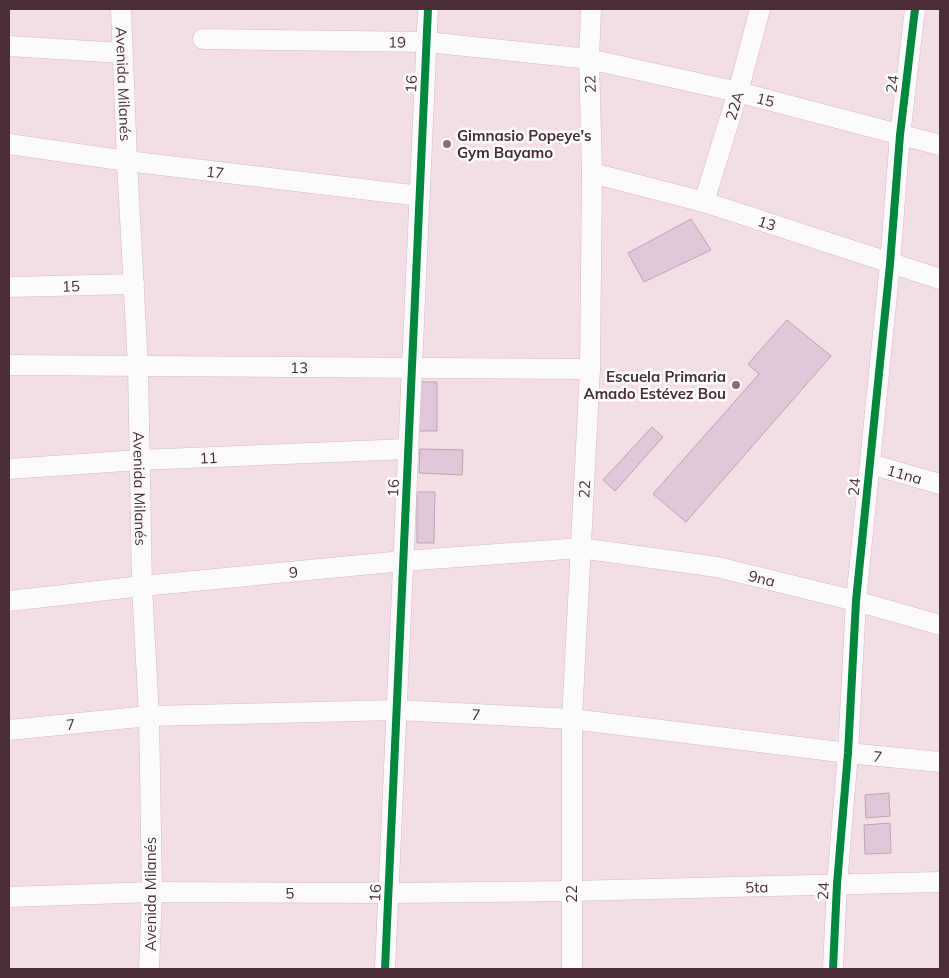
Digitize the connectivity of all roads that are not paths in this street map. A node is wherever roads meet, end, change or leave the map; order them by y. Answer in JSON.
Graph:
{"nodes":[{"id":1,"x":121,"y":9,"type":"edge"},
{"id":2,"x":428,"y":9,"type":"edge"},
{"id":3,"x":591,"y":9,"type":"edge"},
{"id":4,"x":760,"y":9,"type":"edge"},
{"id":5,"x":915,"y":9,"type":"edge"},
{"id":6,"x":203,"y":39,"type":"dead end"},
{"id":7,"x":427,"y":42,"type":"junction"},
{"id":8,"x":9,"y":46,"type":"edge"},
{"id":9,"x":122,"y":54,"type":"junction"},
{"id":10,"x":589,"y":59,"type":"junction"},
{"id":11,"x":738,"y":92,"type":"junction"},
{"id":12,"x":900,"y":134,"type":"junction"},
{"id":13,"x":9,"y":144,"type":"edge"},
{"id":14,"x":940,"y":145,"type":"edge"},
{"id":15,"x":126,"y":161,"type":"junction"},
{"id":16,"x":592,"y":173,"type":"junction"},
{"id":17,"x":420,"y":196,"type":"junction"},
{"id":18,"x":704,"y":202,"type":"junction"},
{"id":19,"x":890,"y":264,"type":"junction"},
{"id":20,"x":940,"y":279,"type":"edge"},
{"id":21,"x":134,"y":284,"type":"junction"},
{"id":22,"x":9,"y":287,"type":"edge"},
{"id":23,"x":9,"y":365,"type":"edge"},
{"id":24,"x":138,"y":367,"type":"junction"},
{"id":25,"x":412,"y":369,"type":"junction"},
{"id":26,"x":590,"y":369,"type":"junction"},
{"id":27,"x":408,"y":449,"type":"junction"},
{"id":28,"x":139,"y":460,"type":"junction"},
{"id":29,"x":870,"y":464,"type":"junction"},
{"id":30,"x":9,"y":469,"type":"edge"},
{"id":31,"x":940,"y":484,"type":"edge"},
{"id":32,"x":580,"y":548,"type":"junction"},
{"id":33,"x":404,"y":561,"type":"junction"},
{"id":34,"x":142,"y":586,"type":"junction"},
{"id":35,"x":9,"y":601,"type":"edge"},
{"id":36,"x":856,"y":601,"type":"junction"},
{"id":37,"x":940,"y":625,"type":"edge"},
{"id":38,"x":397,"y":710,"type":"junction"},
{"id":39,"x":149,"y":716,"type":"junction"},
{"id":40,"x":572,"y":719,"type":"junction"},
{"id":41,"x":9,"y":730,"type":"edge"},
{"id":42,"x":848,"y":753,"type":"junction"},
{"id":43,"x":940,"y":762,"type":"edge"},
{"id":44,"x":940,"y":882,"type":"edge"},
{"id":45,"x":837,"y":884,"type":"junction"},
{"id":46,"x":571,"y":891,"type":"junction"},
{"id":47,"x":152,"y":892,"type":"junction"},
{"id":48,"x":389,"y":893,"type":"junction"},
{"id":49,"x":9,"y":897,"type":"edge"},
{"id":50,"x":149,"y":969,"type":"edge"},
{"id":51,"x":385,"y":969,"type":"edge"},
{"id":52,"x":572,"y":969,"type":"edge"},
{"id":53,"x":833,"y":969,"type":"edge"}],
"edges":[{"from":1,"to":9,"type":"street","name":"Avenida Milanés"},
{"from":2,"to":7,"type":"street","name":"16"},
{"from":3,"to":10,"type":"street","name":"22"},
{"from":4,"to":11,"type":"street","name":"22A"},
{"from":5,"to":12,"type":"street","name":"24"},
{"from":6,"to":7,"type":"street","name":"19"},
{"from":7,"to":10,"type":"street","name":"19"},
{"from":7,"to":17,"type":"street","name":"16"},
{"from":8,"to":9,"type":"street"},
{"from":9,"to":15,"type":"street","name":"Avenida Milanés"},
{"from":10,"to":11,"type":"street","name":"15"},
{"from":10,"to":16,"type":"street","name":"22"},
{"from":11,"to":12,"type":"street","name":"15"},
{"from":11,"to":18,"type":"street","name":"22A"},
{"from":12,"to":14,"type":"street","name":"15"},
{"from":12,"to":19,"type":"street","name":"24"},
{"from":13,"to":15,"type":"street","name":"17"},
{"from":15,"to":17,"type":"street","name":"17"},
{"from":15,"to":21,"type":"street","name":"Avenida Milanés"},
{"from":16,"to":18,"type":"street","name":"13"},
{"from":16,"to":26,"type":"street","name":"22"},
{"from":17,"to":25,"type":"street","name":"16"},
{"from":18,"to":19,"type":"street","name":"13"},
{"from":19,"to":20,"type":"street","name":"13"},
{"from":19,"to":29,"type":"street","name":"24"},
{"from":21,"to":22,"type":"street","name":"15"},
{"from":21,"to":24,"type":"street","name":"Avenida Milanés"},
{"from":23,"to":24,"type":"street","name":"13"},
{"from":24,"to":25,"type":"street","name":"13"},
{"from":24,"to":28,"type":"street","name":"Avenida Milanés"},
{"from":25,"to":26,"type":"street","name":"13"},
{"from":25,"to":27,"type":"street","name":"16"},
{"from":26,"to":32,"type":"street","name":"22"},
{"from":27,"to":28,"type":"street","name":"11"},
{"from":27,"to":33,"type":"street","name":"16"},
{"from":28,"to":30,"type":"street","name":"11"},
{"from":28,"to":34,"type":"street","name":"Avenida Milanés"},
{"from":29,"to":31,"type":"street","name":"11na"},
{"from":29,"to":36,"type":"street","name":"24"},
{"from":32,"to":33,"type":"street","name":"9"},
{"from":32,"to":36,"type":"street","name":"9na"},
{"from":32,"to":40,"type":"street","name":"22"},
{"from":33,"to":34,"type":"street","name":"9"},
{"from":33,"to":38,"type":"street","name":"16"},
{"from":34,"to":35,"type":"street","name":"9"},
{"from":34,"to":39,"type":"street","name":"Avenida Milanés"},
{"from":36,"to":37,"type":"street","name":"9na"},
{"from":36,"to":42,"type":"street","name":"24"},
{"from":38,"to":39,"type":"street","name":"7"},
{"from":38,"to":40,"type":"street","name":"7"},
{"from":38,"to":48,"type":"street","name":"16"},
{"from":39,"to":41,"type":"street","name":"7"},
{"from":39,"to":47,"type":"street","name":"Avenida Milanés"},
{"from":40,"to":42,"type":"street","name":"7"},
{"from":40,"to":46,"type":"street","name":"22"},
{"from":42,"to":43,"type":"street","name":"7"},
{"from":42,"to":45,"type":"street","name":"24"},
{"from":44,"to":45,"type":"street","name":"5ta"},
{"from":45,"to":46,"type":"street","name":"5ta"},
{"from":45,"to":53,"type":"street","name":"24"},
{"from":46,"to":48,"type":"street","name":"5"},
{"from":46,"to":52,"type":"street","name":"22"},
{"from":47,"to":48,"type":"street","name":"5"},
{"from":47,"to":49,"type":"street","name":"5"},
{"from":47,"to":50,"type":"street","name":"Avenida Milanés"},
{"from":48,"to":51,"type":"street","name":"16"}]}
